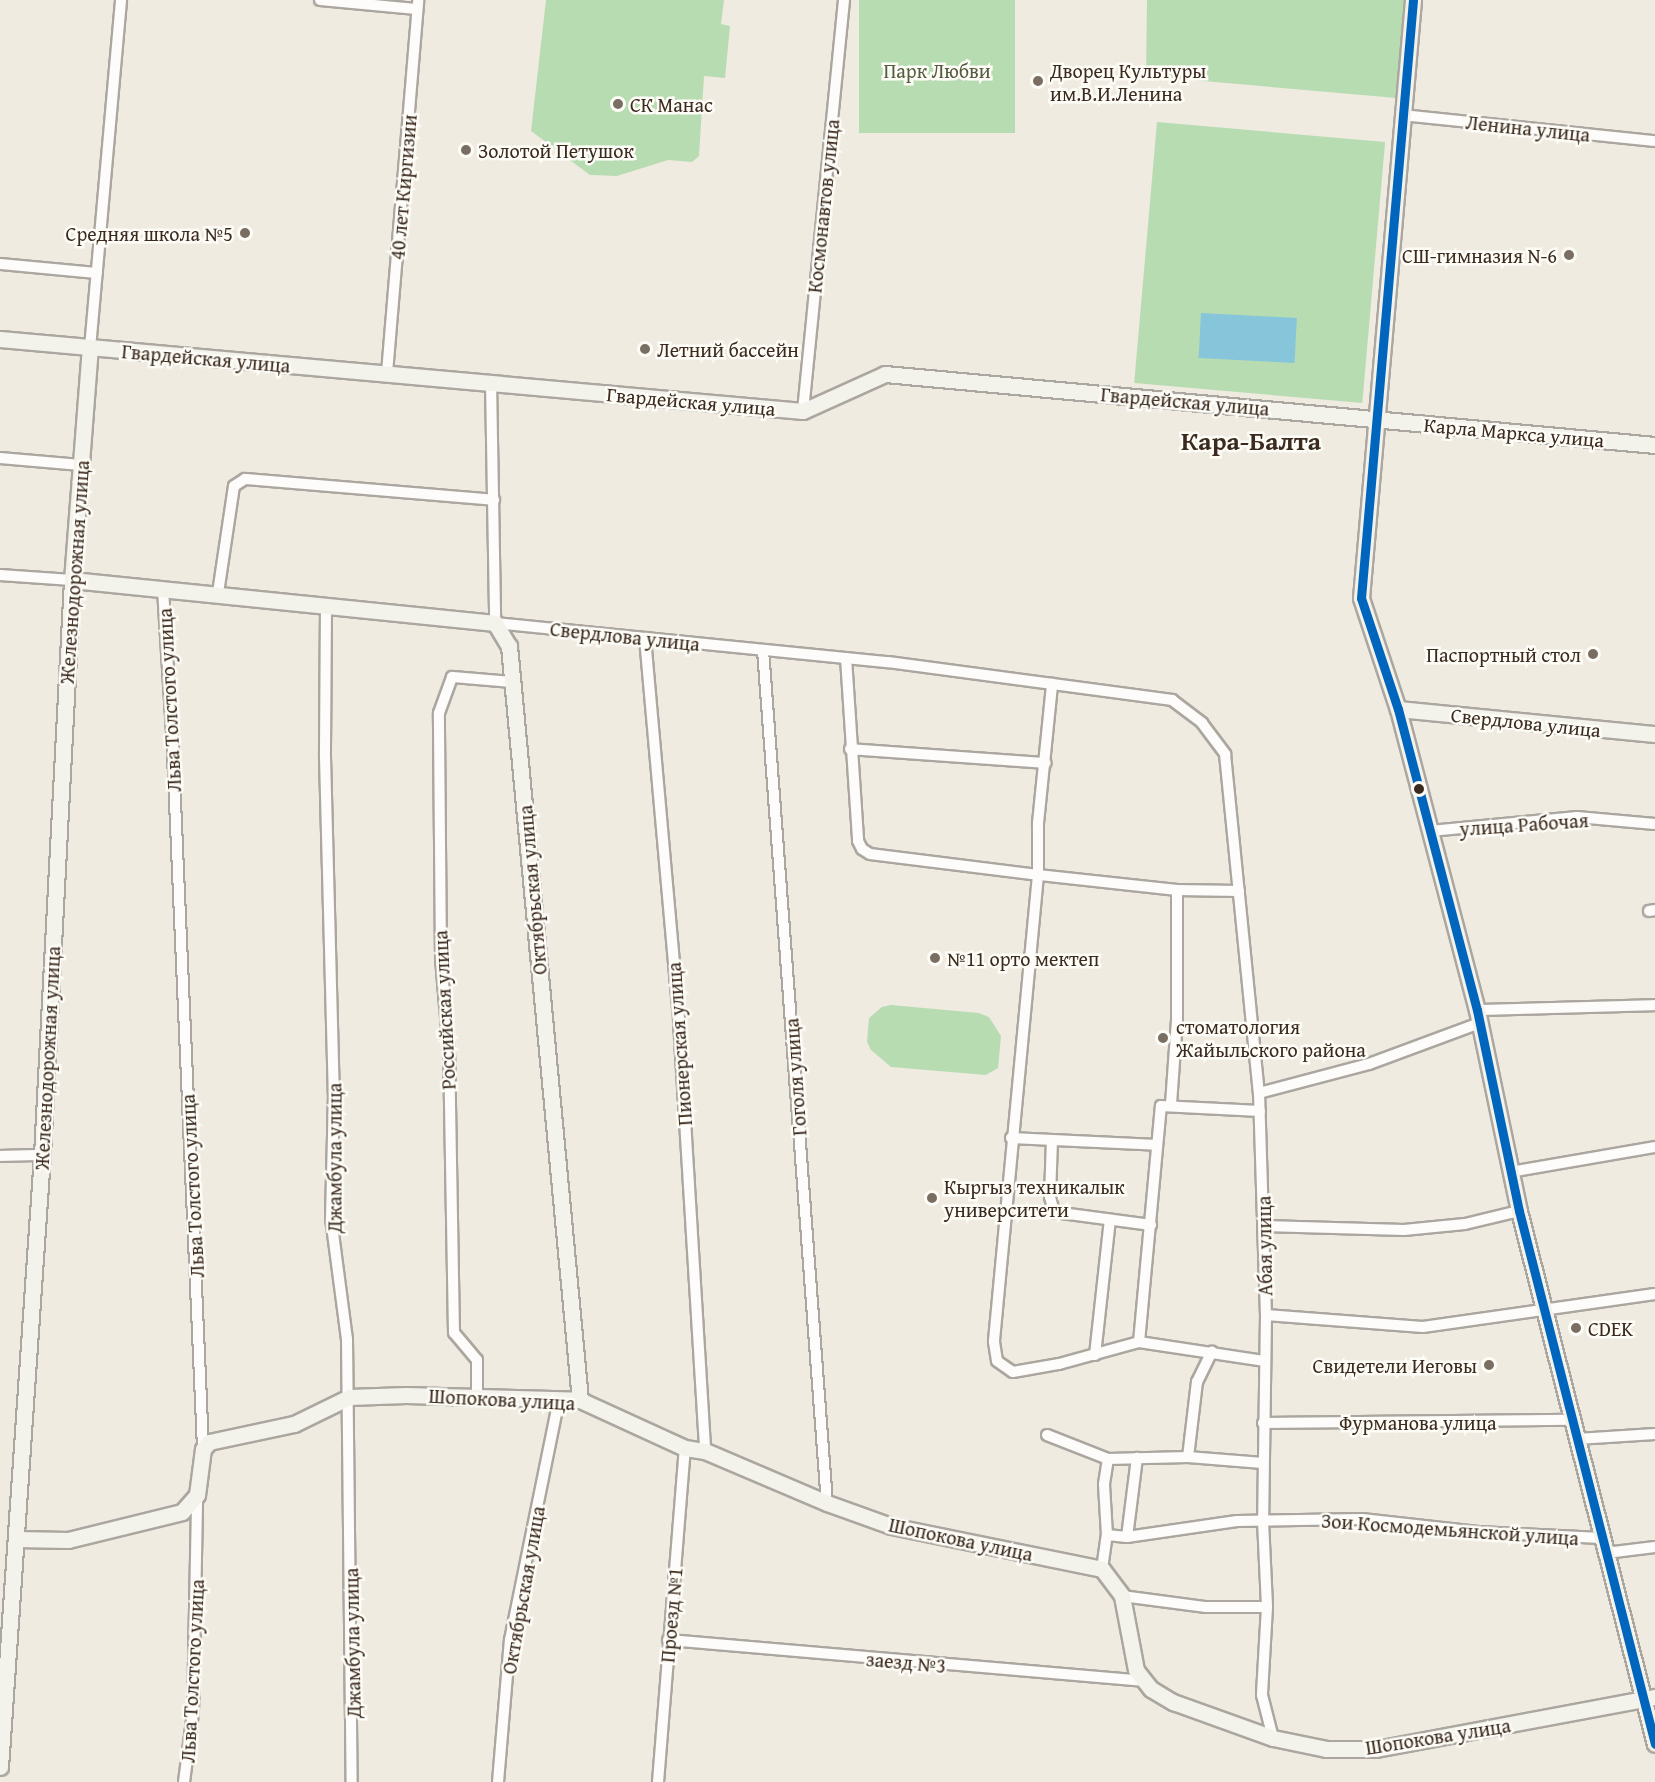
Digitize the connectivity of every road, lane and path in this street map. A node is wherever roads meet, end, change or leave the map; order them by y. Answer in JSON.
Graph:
{"nodes":[{"id":1,"x":121,"y":0,"type":"edge"},
{"id":2,"x":320,"y":0,"type":"edge"},
{"id":3,"x":844,"y":0,"type":"edge"},
{"id":4,"x":1413,"y":0,"type":"edge"},
{"id":5,"x":418,"y":5,"type":"edge"},
{"id":6,"x":1402,"y":116,"type":"junction"},
{"id":7,"x":1655,"y":141,"type":"edge"},
{"id":8,"x":0,"y":264,"type":"edge"},
{"id":9,"x":97,"y":273,"type":"junction"},
{"id":10,"x":0,"y":339,"type":"edge"},
{"id":11,"x":90,"y":348,"type":"junction"},
{"id":12,"x":387,"y":374,"type":"junction"},
{"id":13,"x":491,"y":382,"type":"junction"},
{"id":14,"x":803,"y":411,"type":"junction"},
{"id":15,"x":1374,"y":419,"type":"junction"},
{"id":16,"x":1655,"y":445,"type":"edge"},
{"id":17,"x":0,"y":458,"type":"edge"},
{"id":18,"x":81,"y":465,"type":"junction"},
{"id":19,"x":494,"y":501,"type":"junction"},
{"id":20,"x":0,"y":575,"type":"edge"},
{"id":21,"x":72,"y":580,"type":"junction"},
{"id":22,"x":163,"y":589,"type":"junction"},
{"id":23,"x":218,"y":593,"type":"junction"},
{"id":24,"x":326,"y":606,"type":"junction"},
{"id":25,"x":495,"y":623,"type":"junction"},
{"id":26,"x":645,"y":639,"type":"junction"},
{"id":27,"x":763,"y":650,"type":"junction"},
{"id":28,"x":846,"y":658,"type":"junction"},
{"id":29,"x":513,"y":682,"type":"junction"},
{"id":30,"x":1052,"y":684,"type":"junction"},
{"id":31,"x":1398,"y":709,"type":"junction"},
{"id":32,"x":1655,"y":734,"type":"edge"},
{"id":33,"x":850,"y":749,"type":"junction"},
{"id":34,"x":1225,"y":754,"type":"joint"},
{"id":35,"x":1045,"y":763,"type":"junction"},
{"id":36,"x":1655,"y":824,"type":"edge"},
{"id":37,"x":1430,"y":831,"type":"junction"},
{"id":38,"x":1038,"y":875,"type":"junction"},
{"id":39,"x":1177,"y":890,"type":"junction"},
{"id":40,"x":1239,"y":891,"type":"junction"},
{"id":41,"x":1655,"y":1005,"type":"edge"},
{"id":42,"x":1478,"y":1017,"type":"junction"},
{"id":43,"x":1259,"y":1093,"type":"junction"},
{"id":44,"x":1171,"y":1104,"type":"junction"},
{"id":45,"x":1260,"y":1111,"type":"junction"},
{"id":46,"x":1011,"y":1138,"type":"junction"},
{"id":47,"x":1052,"y":1140,"type":"junction"},
{"id":48,"x":1157,"y":1145,"type":"junction"},
{"id":49,"x":1655,"y":1147,"type":"edge"},
{"id":50,"x":42,"y":1155,"type":"junction"},
{"id":51,"x":0,"y":1156,"type":"edge"},
{"id":52,"x":1510,"y":1172,"type":"junction"},
{"id":53,"x":1520,"y":1211,"type":"junction"},
{"id":54,"x":1110,"y":1220,"type":"junction"},
{"id":55,"x":1151,"y":1225,"type":"junction"},
{"id":56,"x":1264,"y":1226,"type":"junction"},
{"id":57,"x":1655,"y":1294,"type":"edge"},
{"id":58,"x":1544,"y":1311,"type":"junction"},
{"id":59,"x":1266,"y":1315,"type":"junction"},
{"id":60,"x":1139,"y":1342,"type":"junction"},
{"id":61,"x":1212,"y":1351,"type":"junction"},
{"id":62,"x":1095,"y":1355,"type":"junction"},
{"id":63,"x":1264,"y":1361,"type":"junction"},
{"id":64,"x":349,"y":1397,"type":"junction"},
{"id":65,"x":477,"y":1397,"type":"junction"},
{"id":66,"x":558,"y":1399,"type":"junction"},
{"id":67,"x":579,"y":1400,"type":"junction"},
{"id":68,"x":1572,"y":1420,"type":"junction"},
{"id":69,"x":1263,"y":1423,"type":"junction"},
{"id":70,"x":1655,"y":1434,"type":"edge"},
{"id":71,"x":1047,"y":1435,"type":"dead end"},
{"id":72,"x":1577,"y":1439,"type":"junction"},
{"id":73,"x":685,"y":1448,"type":"junction"},
{"id":74,"x":203,"y":1449,"type":"junction"},
{"id":75,"x":705,"y":1451,"type":"junction"},
{"id":76,"x":1188,"y":1457,"type":"junction"},
{"id":77,"x":1137,"y":1458,"type":"junction"},
{"id":78,"x":1108,"y":1460,"type":"junction"},
{"id":79,"x":1263,"y":1463,"type":"junction"},
{"id":80,"x":197,"y":1495,"type":"junction"},
{"id":81,"x":827,"y":1503,"type":"junction"},
{"id":82,"x":1263,"y":1521,"type":"junction"},
{"id":83,"x":1107,"y":1535,"type":"junction"},
{"id":84,"x":1127,"y":1538,"type":"junction"},
{"id":85,"x":1601,"y":1538,"type":"junction"},
{"id":86,"x":16,"y":1539,"type":"junction"},
{"id":87,"x":1655,"y":1547,"type":"edge"},
{"id":88,"x":1606,"y":1553,"type":"junction"},
{"id":89,"x":1102,"y":1569,"type":"junction"},
{"id":90,"x":1122,"y":1596,"type":"junction"},
{"id":91,"x":1267,"y":1607,"type":"junction"},
{"id":92,"x":668,"y":1640,"type":"junction"},
{"id":93,"x":1143,"y":1681,"type":"junction"},
{"id":94,"x":1648,"y":1699,"type":"edge"},
{"id":95,"x":1,"y":1737,"type":"edge"},
{"id":96,"x":1273,"y":1738,"type":"junction"},
{"id":97,"x":1655,"y":1744,"type":"edge"},
{"id":98,"x":0,"y":1767,"type":"edge"},
{"id":99,"x":184,"y":1782,"type":"edge"},
{"id":100,"x":352,"y":1782,"type":"edge"},
{"id":101,"x":498,"y":1782,"type":"edge"},
{"id":102,"x":657,"y":1782,"type":"edge"}],
"edges":[{"from":1,"to":9,"type":"street"},
{"from":2,"to":5,"type":"street"},
{"from":3,"to":14,"type":"street","name":"Космонавтов улица"},
{"from":4,"to":6,"type":"street"},
{"from":5,"to":12,"type":"street","name":"40 лет Киргизии"},
{"from":6,"to":7,"type":"street","name":"Ленина улица"},
{"from":6,"to":15,"type":"street"},
{"from":8,"to":9,"type":"street"},
{"from":9,"to":11,"type":"street"},
{"from":10,"to":11,"type":"street","name":"Гвардейская улица"},
{"from":11,"to":12,"type":"street","name":"Гвардейская улица"},
{"from":11,"to":18,"type":"street","name":"Железнодорожная улица"},
{"from":12,"to":13,"type":"street","name":"Гвардейская улица"},
{"from":13,"to":14,"type":"street","name":"Гвардейская улица"},
{"from":13,"to":19,"type":"street","name":"Октябрьская улица"},
{"from":14,"to":15,"type":"street","name":"Гвардейская улица"},
{"from":15,"to":16,"type":"street","name":"Карла Маркса улица"},
{"from":15,"to":31,"type":"street"},
{"from":17,"to":18,"type":"street"},
{"from":18,"to":21,"type":"street","name":"Железнодорожная улица"},
{"from":19,"to":23,"type":"street"},
{"from":19,"to":25,"type":"street","name":"Октябрьская улица"},
{"from":20,"to":21,"type":"street","name":"Свердлова улица"},
{"from":21,"to":22,"type":"street","name":"Свердлова улица"},
{"from":21,"to":50,"type":"street","name":"Железнодорожная улица"},
{"from":22,"to":23,"type":"street","name":"Свердлова улица"},
{"from":22,"to":74,"type":"street","name":"Льва Толстого улица"},
{"from":23,"to":24,"type":"street","name":"Свердлова улица"},
{"from":24,"to":25,"type":"street","name":"Свердлова улица"},
{"from":24,"to":64,"type":"street","name":"Джамбула улица"},
{"from":25,"to":26,"type":"street","name":"Свердлова улица"},
{"from":25,"to":29,"type":"street","name":"Октябрьская улица"},
{"from":26,"to":27,"type":"street","name":"Свердлова улица"},
{"from":26,"to":75,"type":"street","name":"Пионерская улица"},
{"from":27,"to":28,"type":"street","name":"Свердлова улица"},
{"from":27,"to":81,"type":"street","name":"Гоголя улица"},
{"from":28,"to":30,"type":"street","name":"Свердлова улица"},
{"from":28,"to":33,"type":"street"},
{"from":29,"to":65,"type":"street","name":"Российская улица"},
{"from":29,"to":67,"type":"street","name":"Октябрьская улица"},
{"from":30,"to":34,"type":"street","name":"Свердлова улица"},
{"from":30,"to":35,"type":"street"},
{"from":31,"to":32,"type":"street","name":"Свердлова улица"},
{"from":31,"to":37,"type":"street"},
{"from":33,"to":35,"type":"street"},
{"from":33,"to":38,"type":"street"},
{"from":34,"to":40,"type":"street","name":"Абая улица"},
{"from":35,"to":38,"type":"street"},
{"from":36,"to":37,"type":"street","name":"улица Рабочая"},
{"from":37,"to":42,"type":"street"},
{"from":38,"to":39,"type":"street"},
{"from":38,"to":46,"type":"street"},
{"from":39,"to":40,"type":"street"},
{"from":39,"to":44,"type":"street"},
{"from":40,"to":43,"type":"street","name":"Абая улица"},
{"from":41,"to":42,"type":"street"},
{"from":42,"to":43,"type":"street"},
{"from":42,"to":52,"type":"street"},
{"from":43,"to":45,"type":"street","name":"Абая улица"},
{"from":44,"to":45,"type":"street"},
{"from":44,"to":48,"type":"street"},
{"from":45,"to":56,"type":"street","name":"Абая улица"},
{"from":46,"to":47,"type":"street"},
{"from":46,"to":62,"type":"street"},
{"from":47,"to":48,"type":"street"},
{"from":47,"to":54,"type":"street"},
{"from":48,"to":55,"type":"street"},
{"from":49,"to":52,"type":"street"},
{"from":50,"to":51,"type":"street"},
{"from":50,"to":86,"type":"street","name":"Железнодорожная улица"},
{"from":52,"to":53,"type":"street"},
{"from":53,"to":56,"type":"street"},
{"from":53,"to":58,"type":"street"},
{"from":54,"to":55,"type":"street"},
{"from":54,"to":62,"type":"street"},
{"from":55,"to":60,"type":"street"},
{"from":56,"to":59,"type":"street","name":"Абая улица"},
{"from":57,"to":58,"type":"street"},
{"from":58,"to":59,"type":"street"},
{"from":58,"to":68,"type":"street"},
{"from":59,"to":63,"type":"street","name":"Абая улица"},
{"from":60,"to":61,"type":"street"},
{"from":60,"to":62,"type":"street"},
{"from":61,"to":63,"type":"street"},
{"from":61,"to":76,"type":"street"},
{"from":63,"to":69,"type":"street","name":"Абая улица"},
{"from":64,"to":65,"type":"street","name":"Шопокова улица"},
{"from":64,"to":74,"type":"street","name":"Шопокова улица"},
{"from":64,"to":100,"type":"street","name":"Джамбула улица"},
{"from":65,"to":66,"type":"street","name":"Шопокова улица"},
{"from":66,"to":67,"type":"street","name":"Шопокова улица"},
{"from":66,"to":101,"type":"street","name":"Октябрьская улица"},
{"from":67,"to":73,"type":"street","name":"Шопокова улица"},
{"from":68,"to":69,"type":"street","name":"Фурманова улица"},
{"from":68,"to":72,"type":"street"},
{"from":69,"to":79,"type":"street","name":"Абая улица"},
{"from":70,"to":72,"type":"street"},
{"from":71,"to":78,"type":"street"},
{"from":72,"to":85,"type":"street"},
{"from":73,"to":75,"type":"street","name":"Шопокова улица"},
{"from":73,"to":92,"type":"street","name":"Проезд №1"},
{"from":74,"to":80,"type":"street","name":"Льва Толстого улица"},
{"from":75,"to":81,"type":"street","name":"Шопокова улица"},
{"from":76,"to":77,"type":"street"},
{"from":76,"to":79,"type":"street"},
{"from":77,"to":78,"type":"street"},
{"from":77,"to":84,"type":"street"},
{"from":78,"to":83,"type":"street"},
{"from":79,"to":82,"type":"street","name":"Абая улица"},
{"from":80,"to":86,"type":"street"},
{"from":80,"to":99,"type":"street","name":"Льва Толстого улица"},
{"from":81,"to":89,"type":"street","name":"Шопокова улица"},
{"from":82,"to":84,"type":"street","name":"Зои Космодемьянской улица"},
{"from":82,"to":85,"type":"street","name":"Зои Космодемьянской улица"},
{"from":82,"to":91,"type":"street","name":"Абая улица"},
{"from":83,"to":84,"type":"street","name":"Зои Космодемьянской улица"},
{"from":83,"to":89,"type":"street"},
{"from":85,"to":88,"type":"street"},
{"from":86,"to":95,"type":"street","name":"Железнодорожная улица"},
{"from":87,"to":88,"type":"street","name":"Зои Космодемьянской улица"},
{"from":88,"to":94,"type":"street"},
{"from":89,"to":90,"type":"street"},
{"from":90,"to":91,"type":"street"},
{"from":90,"to":93,"type":"street"},
{"from":91,"to":96,"type":"street","name":"Абая улица"},
{"from":92,"to":93,"type":"street","name":"заезд №3"},
{"from":92,"to":102,"type":"street","name":"Проезд №1"},
{"from":93,"to":96,"type":"street","name":"Шопокова улица"},
{"from":94,"to":96,"type":"street","name":"Шопокова улица"},
{"from":94,"to":97,"type":"street"},
{"from":95,"to":98,"type":"street","name":"Железнодорожная улица"}]}
